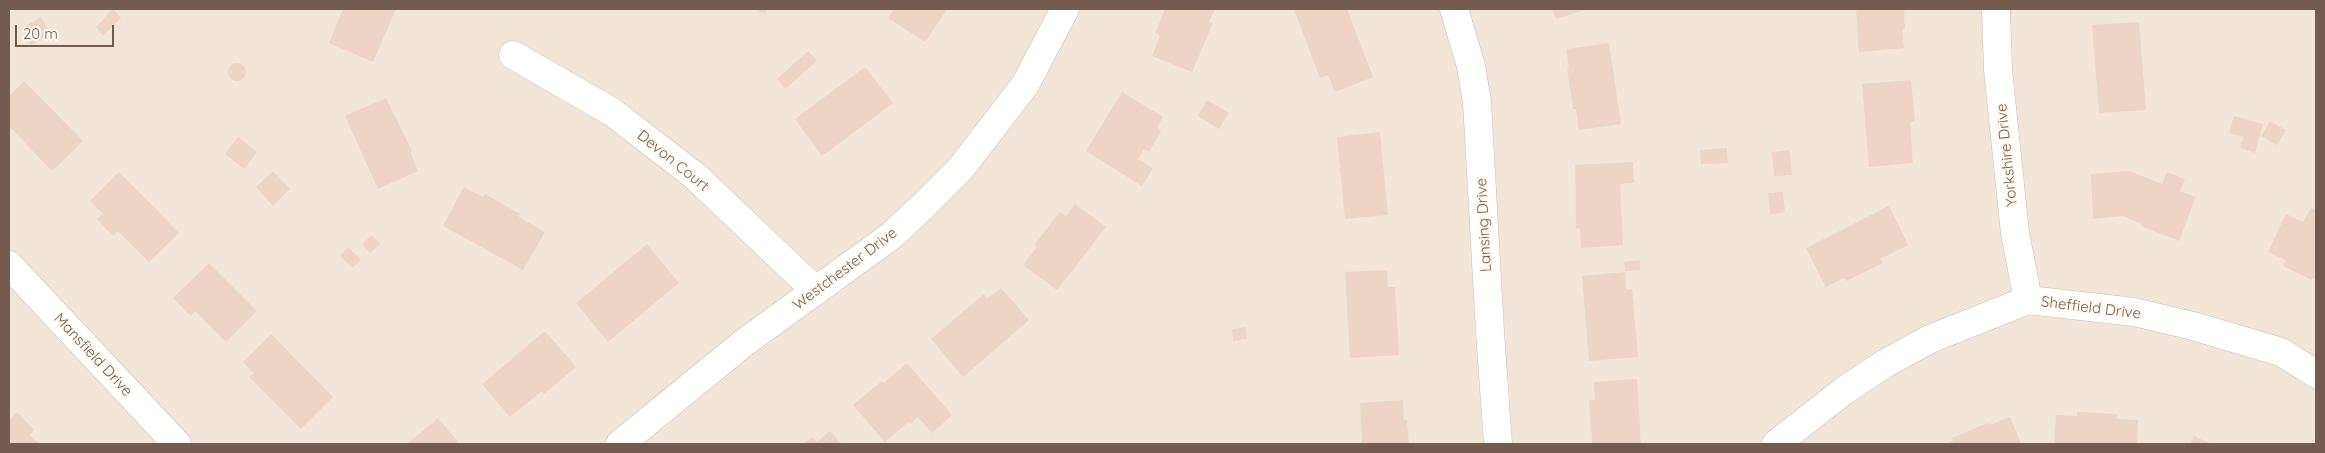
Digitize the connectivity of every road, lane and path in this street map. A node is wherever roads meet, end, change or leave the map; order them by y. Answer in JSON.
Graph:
{"nodes":[{"id":1,"x":1065,"y":9,"type":"edge"},
{"id":2,"x":1454,"y":9,"type":"edge"},
{"id":3,"x":1996,"y":9,"type":"edge"},
{"id":4,"x":513,"y":54,"type":"dead end"},
{"id":5,"x":9,"y":266,"type":"edge"},
{"id":6,"x":816,"y":291,"type":"junction"},
{"id":7,"x":2028,"y":300,"type":"junction"},
{"id":8,"x":2316,"y":374,"type":"edge"},
{"id":9,"x":177,"y":444,"type":"edge"},
{"id":10,"x":620,"y":444,"type":"edge"},
{"id":11,"x":1498,"y":444,"type":"edge"},
{"id":12,"x":1776,"y":444,"type":"edge"}],
"edges":[{"from":1,"to":6,"type":"street","name":"Westchester Drive"},
{"from":2,"to":11,"type":"street","name":"Lansing Drive"},
{"from":3,"to":7,"type":"street","name":"Yorkshire Drive"},
{"from":4,"to":6,"type":"street","name":"Devon Court"},
{"from":5,"to":9,"type":"street","name":"Mansfield Drive"},
{"from":6,"to":10,"type":"street","name":"Westchester Drive"},
{"from":7,"to":8,"type":"street","name":"Sheffield Drive"},
{"from":7,"to":12,"type":"street","name":"Sheffield Drive"}]}
